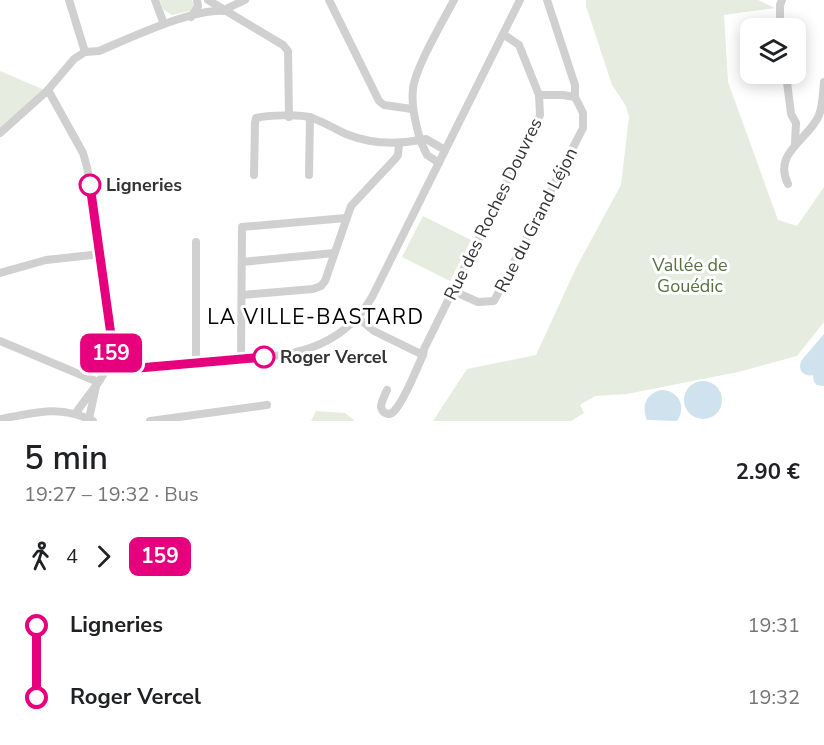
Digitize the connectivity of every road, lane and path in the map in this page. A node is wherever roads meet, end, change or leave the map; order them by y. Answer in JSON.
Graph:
{"nodes":[{"id":1,"x":69,"y":0,"type":"edge"},
{"id":2,"x":154,"y":0,"type":"edge"},
{"id":3,"x":197,"y":0,"type":"edge"},
{"id":4,"x":208,"y":0,"type":"edge"},
{"id":5,"x":245,"y":0,"type":"edge"},
{"id":6,"x":329,"y":0,"type":"edge"},
{"id":7,"x":454,"y":0,"type":"edge"},
{"id":8,"x":520,"y":0,"type":"edge"},
{"id":9,"x":547,"y":0,"type":"edge"},
{"id":10,"x":782,"y":0,"type":"edge"},
{"id":11,"x":225,"y":11,"type":"junction"},
{"id":12,"x":191,"y":17,"type":"junction"},
{"id":13,"x":780,"y":18,"type":"edge"},
{"id":14,"x":164,"y":24,"type":"junction"},
{"id":15,"x":503,"y":34,"type":"junction"},
{"id":16,"x":85,"y":52,"type":"junction"},
{"id":17,"x":824,"y":82,"type":"edge"},
{"id":18,"x":787,"y":84,"type":"edge"},
{"id":19,"x":48,"y":90,"type":"junction"},
{"id":20,"x":540,"y":95,"type":"junction"},
{"id":21,"x":575,"y":97,"type":"junction"},
{"id":22,"x":412,"y":110,"type":"junction"},
{"id":23,"x":289,"y":117,"type":"junction"},
{"id":24,"x":310,"y":117,"type":"junction"},
{"id":25,"x":0,"y":133,"type":"edge"},
{"id":26,"x":420,"y":140,"type":"junction"},
{"id":27,"x":795,"y":143,"type":"junction"},
{"id":28,"x":399,"y":144,"type":"junction"},
{"id":29,"x":445,"y":150,"type":"junction"},
{"id":30,"x":438,"y":163,"type":"junction"},
{"id":31,"x":254,"y":175,"type":"dead end"},
{"id":32,"x":309,"y":175,"type":"dead end"},
{"id":33,"x":788,"y":184,"type":"dead end"},
{"id":34,"x":346,"y":218,"type":"junction"},
{"id":35,"x":196,"y":242,"type":"dead end"},
{"id":36,"x":334,"y":253,"type":"junction"},
{"id":37,"x":101,"y":254,"type":"junction"},
{"id":38,"x":242,"y":262,"type":"junction"},
{"id":39,"x":0,"y":273,"type":"edge"},
{"id":40,"x":453,"y":291,"type":"junction"},
{"id":41,"x":242,"y":296,"type":"junction"},
{"id":42,"x":357,"y":317,"type":"junction"},
{"id":43,"x":0,"y":341,"type":"edge"},
{"id":44,"x":423,"y":355,"type":"junction"},
{"id":45,"x":241,"y":359,"type":"junction"},
{"id":46,"x":196,"y":363,"type":"junction"},
{"id":47,"x":109,"y":366,"type":"junction"},
{"id":48,"x":97,"y":384,"type":"junction"},
{"id":49,"x":387,"y":390,"type":"dead end"},
{"id":50,"x":267,"y":405,"type":"dead end"},
{"id":51,"x":76,"y":413,"type":"junction"},
{"id":52,"x":0,"y":419,"type":"edge"},
{"id":53,"x":91,"y":420,"type":"edge"},
{"id":54,"x":150,"y":421,"type":"edge"}],
"edges":[{"from":1,"to":16,"type":"street"},
{"from":2,"to":14,"type":"street"},
{"from":3,"to":12,"type":"street"},
{"from":4,"to":11,"type":"street"},
{"from":5,"to":11,"type":"street"},
{"from":6,"to":22,"type":"street"},
{"from":7,"to":22,"type":"street"},
{"from":8,"to":15,"type":"street"},
{"from":9,"to":21,"type":"street"},
{"from":10,"to":13,"type":"street"},
{"from":11,"to":12,"type":"street"},
{"from":11,"to":23,"type":"street"},
{"from":12,"to":14,"type":"street"},
{"from":14,"to":16,"type":"street"},
{"from":15,"to":20,"type":"street","name":"Rue des Roches Douvres"},
{"from":15,"to":29,"type":"street"},
{"from":16,"to":19,"type":"street"},
{"from":17,"to":27,"type":"street"},
{"from":18,"to":27,"type":"street"},
{"from":19,"to":25,"type":"street"},
{"from":19,"to":37,"type":"street"},
{"from":20,"to":21,"type":"street"},
{"from":20,"to":40,"type":"street","name":"Rue des Roches Douvres"},
{"from":21,"to":40,"type":"street","name":"Rue du Grand Léjon"},
{"from":22,"to":26,"type":"street"},
{"from":23,"to":24,"type":"street"},
{"from":23,"to":31,"type":"street"},
{"from":24,"to":28,"type":"street"},
{"from":24,"to":32,"type":"street"},
{"from":26,"to":28,"type":"street"},
{"from":26,"to":29,"type":"street"},
{"from":26,"to":30,"type":"street"},
{"from":27,"to":33,"type":"street"},
{"from":28,"to":34,"type":"street"},
{"from":29,"to":30,"type":"street"},
{"from":30,"to":42,"type":"street"},
{"from":34,"to":36,"type":"street"},
{"from":34,"to":38,"type":"street"},
{"from":35,"to":46,"type":"street"},
{"from":36,"to":38,"type":"street"},
{"from":36,"to":41,"type":"street"},
{"from":37,"to":39,"type":"street"},
{"from":37,"to":47,"type":"street"},
{"from":38,"to":41,"type":"street"},
{"from":40,"to":44,"type":"street","name":"Rue des Roches Douvres"},
{"from":41,"to":45,"type":"street"},
{"from":42,"to":44,"type":"street"},
{"from":42,"to":45,"type":"street"},
{"from":43,"to":48,"type":"street"},
{"from":44,"to":49,"type":"street","name":"Rue des Roches Douvres"},
{"from":45,"to":46,"type":"street"},
{"from":46,"to":47,"type":"street"},
{"from":47,"to":48,"type":"street"},
{"from":48,"to":51,"type":"street"},
{"from":48,"to":53,"type":"street"},
{"from":50,"to":54,"type":"street"},
{"from":51,"to":52,"type":"street"},
{"from":51,"to":53,"type":"street"}]}
